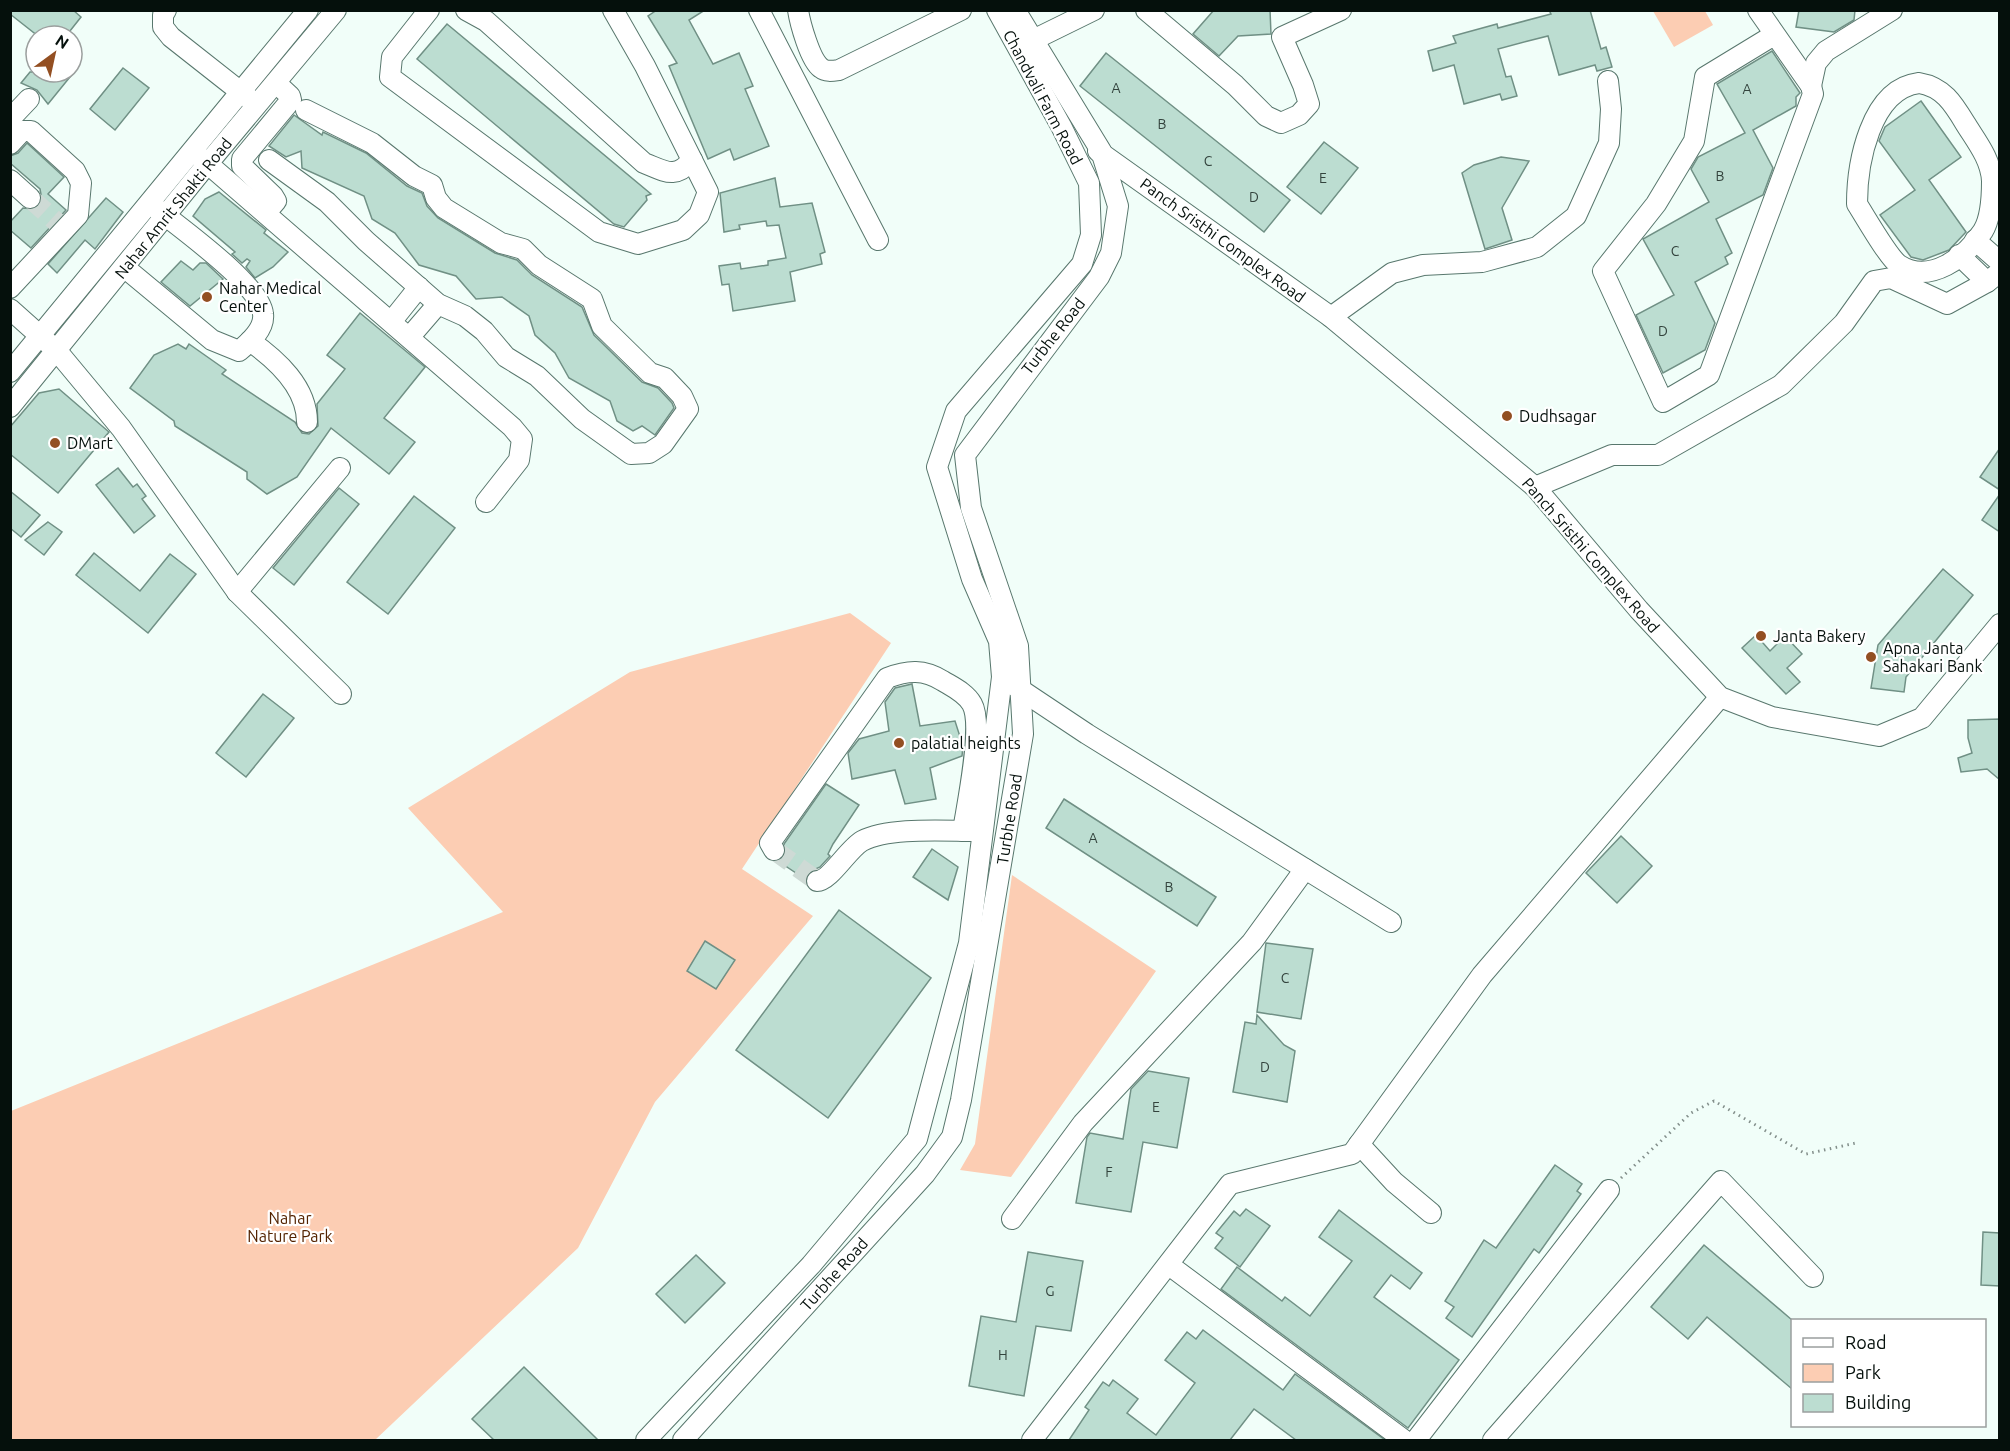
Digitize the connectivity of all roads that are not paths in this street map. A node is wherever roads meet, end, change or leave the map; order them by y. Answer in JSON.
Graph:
{"nodes":[{"id":1,"x":166,"y":10,"type":"edge"},
{"id":2,"x":308,"y":10,"type":"edge"},
{"id":3,"x":336,"y":10,"type":"edge"},
{"id":4,"x":429,"y":10,"type":"edge"},
{"id":5,"x":466,"y":10,"type":"edge"},
{"id":6,"x":613,"y":10,"type":"edge"},
{"id":7,"x":759,"y":10,"type":"edge"},
{"id":8,"x":798,"y":10,"type":"edge"},
{"id":9,"x":961,"y":10,"type":"edge"},
{"id":10,"x":997,"y":10,"type":"edge"},
{"id":11,"x":1015,"y":10,"type":"edge"},
{"id":12,"x":1094,"y":10,"type":"edge"},
{"id":13,"x":1146,"y":10,"type":"edge"},
{"id":14,"x":1341,"y":10,"type":"edge"},
{"id":15,"x":1758,"y":10,"type":"edge"},
{"id":16,"x":1892,"y":10,"type":"edge"},
{"id":17,"x":1774,"y":35,"type":"junction"},
{"id":18,"x":1031,"y":41,"type":"junction"},
{"id":19,"x":1608,"y":81,"type":"dead end"},
{"id":20,"x":276,"y":83,"type":"junction"},
{"id":21,"x":1812,"y":90,"type":"junction"},
{"id":22,"x":242,"y":92,"type":"junction"},
{"id":23,"x":29,"y":99,"type":"dead end"},
{"id":24,"x":257,"y":105,"type":"junction"},
{"id":25,"x":306,"y":110,"type":"dead end"},
{"id":26,"x":10,"y":119,"type":"edge"},
{"id":27,"x":10,"y":144,"type":"edge"},
{"id":28,"x":1070,"y":146,"type":"junction"},
{"id":29,"x":1101,"y":151,"type":"junction"},
{"id":30,"x":203,"y":154,"type":"junction"},
{"id":31,"x":269,"y":160,"type":"dead end"},
{"id":32,"x":692,"y":160,"type":"junction"},
{"id":33,"x":10,"y":180,"type":"edge"},
{"id":34,"x":30,"y":198,"type":"tunnel mouth"},
{"id":35,"x":150,"y":203,"type":"junction"},
{"id":36,"x":270,"y":208,"type":"junction"},
{"id":37,"x":166,"y":216,"type":"junction"},
{"id":38,"x":878,"y":240,"type":"dead end"},
{"id":39,"x":1975,"y":240,"type":"junction"},
{"id":40,"x":1959,"y":255,"type":"junction"},
{"id":41,"x":2000,"y":262,"type":"edge"},
{"id":42,"x":124,"y":267,"type":"junction"},
{"id":43,"x":1993,"y":277,"type":"edge"},
{"id":44,"x":12,"y":283,"type":"edge"},
{"id":45,"x":419,"y":287,"type":"junction"},
{"id":46,"x":438,"y":304,"type":"junction"},
{"id":47,"x":10,"y":309,"type":"edge"},
{"id":48,"x":395,"y":317,"type":"junction"},
{"id":49,"x":1330,"y":317,"type":"junction"},
{"id":50,"x":413,"y":333,"type":"junction"},
{"id":51,"x":40,"y":336,"type":"junction"},
{"id":52,"x":250,"y":341,"type":"junction"},
{"id":53,"x":57,"y":351,"type":"junction"},
{"id":54,"x":10,"y":372,"type":"edge"},
{"id":55,"x":10,"y":407,"type":"edge"},
{"id":56,"x":307,"y":422,"type":"dead end"},
{"id":57,"x":952,"y":423,"type":"junction"},
{"id":58,"x":522,"y":429,"type":"dead end"},
{"id":59,"x":979,"y":435,"type":"junction"},
{"id":60,"x":340,"y":468,"type":"dead end"},
{"id":61,"x":1535,"y":486,"type":"junction"},
{"id":62,"x":486,"y":502,"type":"dead end"},
{"id":63,"x":237,"y":592,"type":"junction"},
{"id":64,"x":2000,"y":624,"type":"edge"},
{"id":65,"x":1002,"y":677,"type":"junction"},
{"id":66,"x":1020,"y":688,"type":"junction"},
{"id":67,"x":341,"y":694,"type":"dead end"},
{"id":68,"x":1720,"y":697,"type":"junction"},
{"id":69,"x":963,"y":831,"type":"junction"},
{"id":70,"x":984,"y":833,"type":"junction"},
{"id":71,"x":1006,"y":837,"type":"junction"},
{"id":72,"x":774,"y":850,"type":"dead end"},
{"id":73,"x":1305,"y":869,"type":"junction"},
{"id":74,"x":817,"y":880,"type":"dead end"},
{"id":75,"x":1391,"y":922,"type":"dead end"},
{"id":76,"x":989,"y":942,"type":"junction"},
{"id":77,"x":969,"y":943,"type":"junction"},
{"id":78,"x":920,"y":1127,"type":"junction"},
{"id":79,"x":952,"y":1137,"type":"junction"},
{"id":80,"x":1359,"y":1144,"type":"junction"},
{"id":81,"x":1609,"y":1190,"type":"road end"},
{"id":82,"x":1431,"y":1214,"type":"dead end"},
{"id":83,"x":1012,"y":1219,"type":"dead end"},
{"id":84,"x":1168,"y":1265,"type":"junction"},
{"id":85,"x":1813,"y":1277,"type":"dead end"},
{"id":86,"x":646,"y":1440,"type":"edge"},
{"id":87,"x":683,"y":1440,"type":"edge"},
{"id":88,"x":1032,"y":1440,"type":"edge"},
{"id":89,"x":1404,"y":1440,"type":"edge"},
{"id":90,"x":1416,"y":1440,"type":"edge"},
{"id":91,"x":1493,"y":1440,"type":"edge"}],
"edges":[{"from":1,"to":22,"type":"street"},
{"from":2,"to":22,"type":"street","name":"Nahar Amrit Shakti Road"},
{"from":3,"to":20,"type":"street","name":"Nahar Amrit Shakti Road"},
{"from":4,"to":32,"type":"street"},
{"from":5,"to":32,"type":"street"},
{"from":6,"to":32,"type":"street"},
{"from":7,"to":38,"type":"street"},
{"from":8,"to":9,"type":"street"},
{"from":10,"to":28,"type":"street","name":"Chandvali Farm Road"},
{"from":11,"to":18,"type":"street","name":"Chandvali Farm Road"},
{"from":12,"to":18,"type":"street"},
{"from":13,"to":14,"type":"street"},
{"from":15,"to":17,"type":"street"},
{"from":16,"to":21,"type":"street"},
{"from":17,"to":21,"type":"street"},
{"from":17,"to":21,"type":"street"},
{"from":18,"to":29,"type":"street","name":"Chandvali Farm Road"},
{"from":19,"to":49,"type":"street"},
{"from":20,"to":24,"type":"street","name":"Nahar Amrit Shakti Road"},
{"from":20,"to":36,"type":"street"},
{"from":22,"to":24,"type":"street"},
{"from":22,"to":30,"type":"street","name":"Nahar Amrit Shakti Road"},
{"from":23,"to":26,"type":"street"},
{"from":24,"to":30,"type":"street","name":"Nahar Amrit Shakti Road"},
{"from":25,"to":46,"type":"street"},
{"from":27,"to":44,"type":"street"},
{"from":28,"to":29,"type":"street","name":"Panch Sristhi Complex Road"},
{"from":28,"to":57,"type":"street","name":"Chandvali Farm Road"},
{"from":29,"to":49,"type":"street","name":"Panch Sristhi Complex Road"},
{"from":29,"to":59,"type":"street","name":"Turbhe Road"},
{"from":30,"to":35,"type":"street","name":"Nahar Amrit Shakti Road"},
{"from":30,"to":36,"type":"street"},
{"from":30,"to":37,"type":"street","name":"Nahar Amrit Shakti Road"},
{"from":30,"to":62,"type":"street"},
{"from":31,"to":45,"type":"street"},
{"from":33,"to":34,"type":"street"},
{"from":35,"to":37,"type":"street"},
{"from":35,"to":51,"type":"street","name":"Nahar Amrit Shakti Road"},
{"from":36,"to":48,"type":"street"},
{"from":37,"to":42,"type":"street","name":"Nahar Amrit Shakti Road"},
{"from":37,"to":52,"type":"street"},
{"from":39,"to":40,"type":"street"},
{"from":39,"to":40,"type":"street"},
{"from":39,"to":41,"type":"street"},
{"from":40,"to":43,"type":"street"},
{"from":42,"to":52,"type":"street"},
{"from":42,"to":53,"type":"street","name":"Nahar Amrit Shakti Road"},
{"from":43,"to":61,"type":"street"},
{"from":45,"to":46,"type":"street"},
{"from":45,"to":48,"type":"street"},
{"from":46,"to":50,"type":"street"},
{"from":47,"to":51,"type":"street"},
{"from":48,"to":50,"type":"street"},
{"from":49,"to":61,"type":"street","name":"Panch Sristhi Complex Road"},
{"from":50,"to":58,"type":"street"},
{"from":51,"to":53,"type":"street"},
{"from":51,"to":54,"type":"street","name":"Nahar Amrit Shakti Road"},
{"from":52,"to":56,"type":"street"},
{"from":53,"to":55,"type":"street","name":"Nahar Amrit Shakti Road"},
{"from":53,"to":63,"type":"street"},
{"from":57,"to":59,"type":"street"},
{"from":57,"to":65,"type":"street"},
{"from":59,"to":66,"type":"street","name":"Turbhe Road"},
{"from":60,"to":63,"type":"street"},
{"from":61,"to":68,"type":"street","name":"Panch Sristhi Complex Road"},
{"from":63,"to":67,"type":"street"},
{"from":64,"to":68,"type":"street","name":"Panch Sristhi Complex Road"},
{"from":65,"to":66,"type":"street"},
{"from":65,"to":70,"type":"street"},
{"from":66,"to":71,"type":"street","name":"Turbhe Road"},
{"from":66,"to":73,"type":"street"},
{"from":68,"to":80,"type":"street"},
{"from":69,"to":70,"type":"street"},
{"from":69,"to":72,"type":"street"},
{"from":69,"to":74,"type":"street"},
{"from":70,"to":71,"type":"street"},
{"from":70,"to":77,"type":"street"},
{"from":71,"to":76,"type":"street","name":"Turbhe Road"},
{"from":73,"to":75,"type":"street"},
{"from":73,"to":83,"type":"street"},
{"from":76,"to":77,"type":"street"},
{"from":76,"to":79,"type":"street","name":"Turbhe Road"},
{"from":77,"to":78,"type":"street"},
{"from":78,"to":79,"type":"street"},
{"from":78,"to":86,"type":"street"},
{"from":79,"to":87,"type":"street","name":"Turbhe Road"},
{"from":80,"to":82,"type":"street"},
{"from":80,"to":84,"type":"street"},
{"from":81,"to":90,"type":"street"},
{"from":84,"to":88,"type":"street"},
{"from":84,"to":89,"type":"street"},
{"from":85,"to":91,"type":"street"}]}
